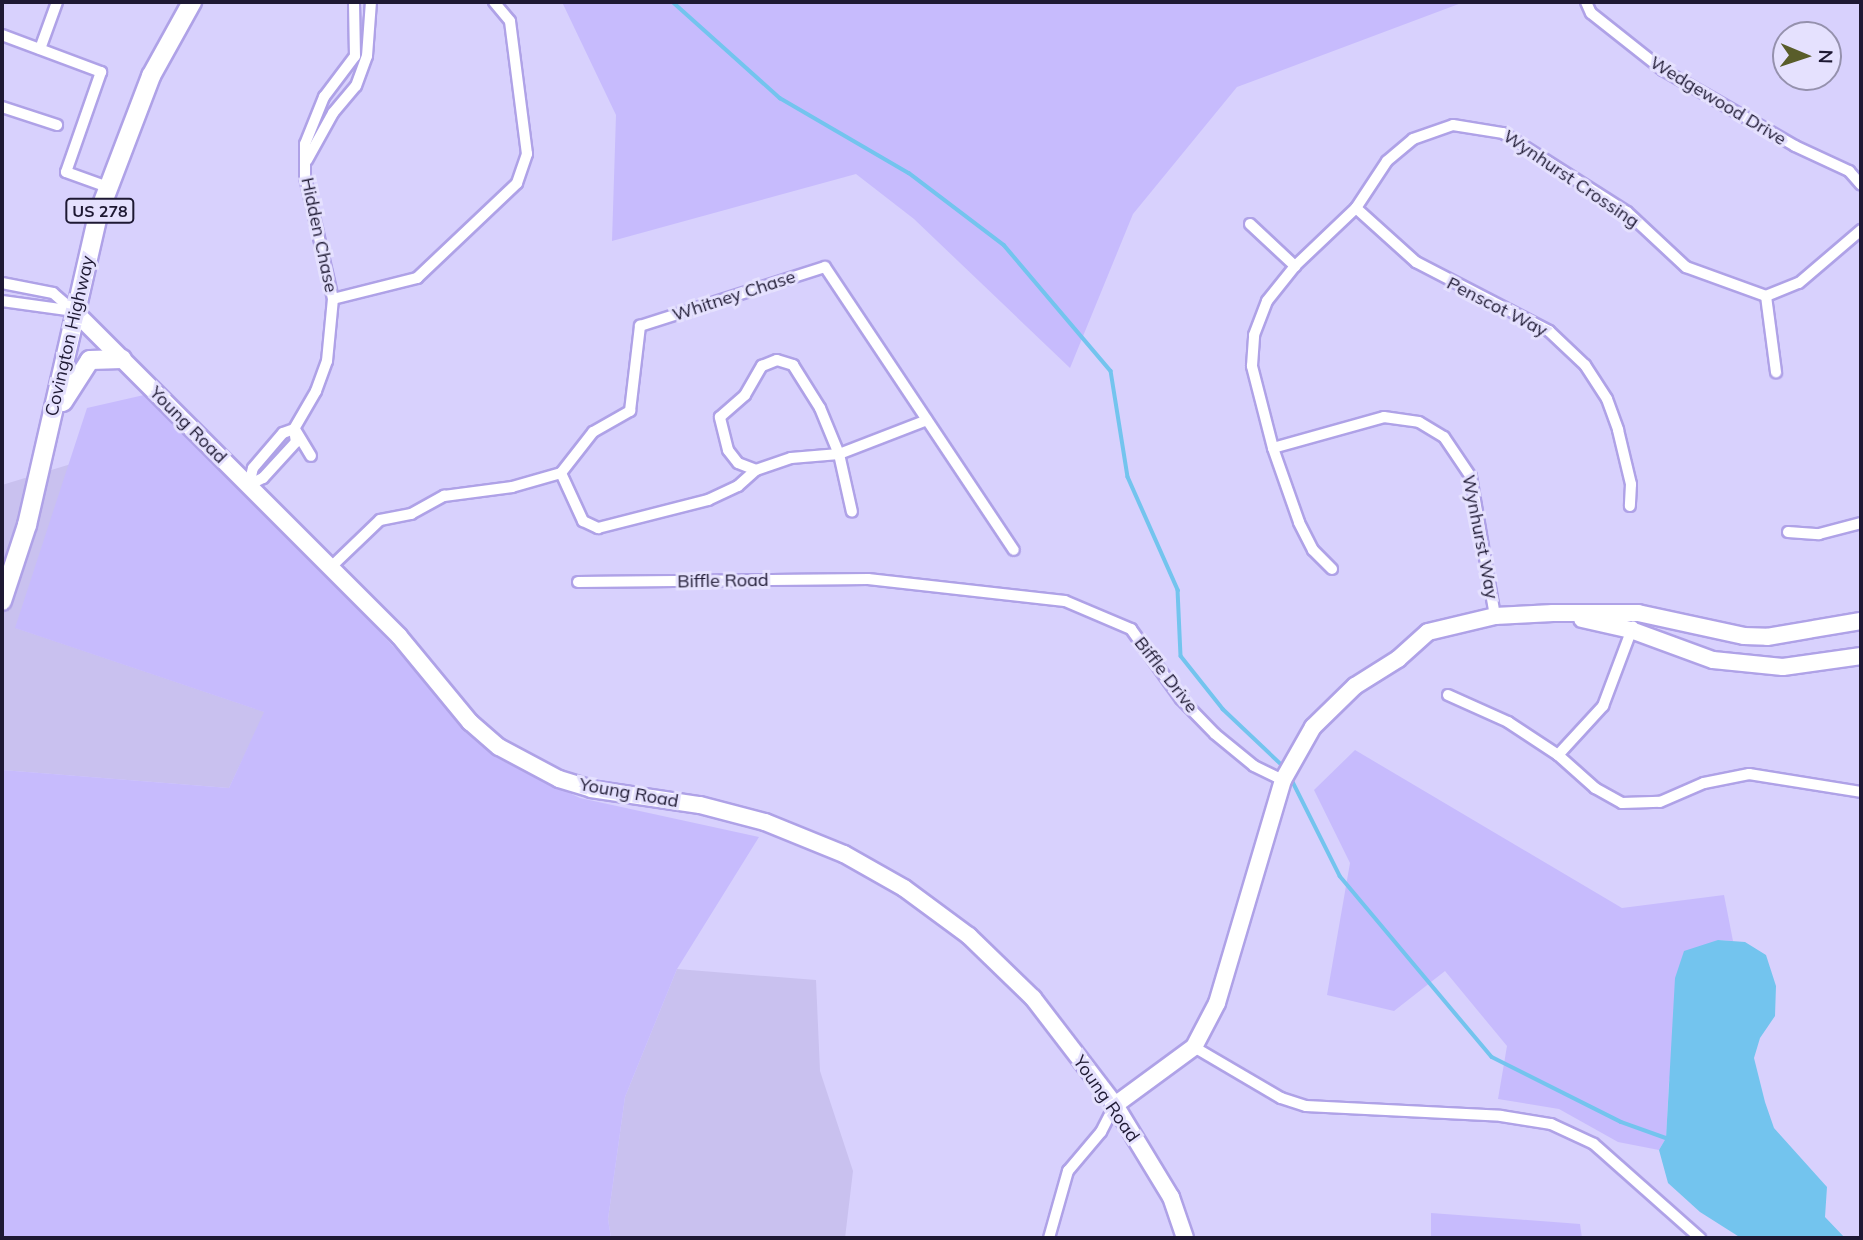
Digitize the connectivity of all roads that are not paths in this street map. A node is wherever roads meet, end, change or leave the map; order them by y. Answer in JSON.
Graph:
{"nodes":[{"id":1,"x":57,"y":2,"type":"edge"},
{"id":2,"x":192,"y":2,"type":"edge"},
{"id":3,"x":354,"y":2,"type":"edge"},
{"id":4,"x":371,"y":2,"type":"edge"},
{"id":5,"x":494,"y":2,"type":"edge"},
{"id":6,"x":1586,"y":2,"type":"edge"},
{"id":7,"x":3,"y":39,"type":"edge"},
{"id":8,"x":40,"y":50,"type":"junction"},
{"id":9,"x":2,"y":107,"type":"edge"},
{"id":10,"x":57,"y":125,"type":"dead end"},
{"id":11,"x":307,"y":160,"type":"junction"},
{"id":12,"x":1861,"y":185,"type":"edge"},
{"id":13,"x":108,"y":187,"type":"junction"},
{"id":14,"x":1356,"y":208,"type":"junction"},
{"id":15,"x":1250,"y":224,"type":"dead end"},
{"id":16,"x":1861,"y":230,"type":"edge"},
{"id":17,"x":1295,"y":266,"type":"junction"},
{"id":18,"x":2,"y":283,"type":"edge"},
{"id":19,"x":1766,"y":296,"type":"junction"},
{"id":20,"x":333,"y":299,"type":"junction"},
{"id":21,"x":2,"y":301,"type":"edge"},
{"id":22,"x":74,"y":311,"type":"junction"},
{"id":23,"x":122,"y":359,"type":"junction"},
{"id":24,"x":1776,"y":372,"type":"dead end"},
{"id":25,"x":55,"y":408,"type":"junction"},
{"id":26,"x":927,"y":420,"type":"junction"},
{"id":27,"x":295,"y":429,"type":"junction"},
{"id":28,"x":1273,"y":447,"type":"junction"},
{"id":29,"x":267,"y":450,"type":"junction"},
{"id":30,"x":839,"y":454,"type":"junction"},
{"id":31,"x":311,"y":456,"type":"dead end"},
{"id":32,"x":279,"y":461,"type":"junction"},
{"id":33,"x":756,"y":470,"type":"junction"},
{"id":34,"x":561,"y":473,"type":"junction"},
{"id":35,"x":249,"y":485,"type":"junction"},
{"id":36,"x":1630,"y":506,"type":"dead end"},
{"id":37,"x":852,"y":512,"type":"dead end"},
{"id":38,"x":1861,"y":523,"type":"edge"},
{"id":39,"x":1788,"y":532,"type":"dead end"},
{"id":40,"x":1014,"y":550,"type":"dead end"},
{"id":41,"x":331,"y":567,"type":"junction"},
{"id":42,"x":1332,"y":569,"type":"dead end"},
{"id":43,"x":868,"y":579,"type":"joint"},
{"id":44,"x":578,"y":582,"type":"dead end"},
{"id":45,"x":2,"y":601,"type":"edge"},
{"id":46,"x":1553,"y":613,"type":"junction"},
{"id":47,"x":1637,"y":613,"type":"junction"},
{"id":48,"x":1495,"y":616,"type":"junction"},
{"id":49,"x":1861,"y":621,"type":"edge"},
{"id":50,"x":1632,"y":630,"type":"junction"},
{"id":51,"x":1861,"y":656,"type":"edge"},
{"id":52,"x":1448,"y":695,"type":"dead end"},
{"id":53,"x":1558,"y":755,"type":"junction"},
{"id":54,"x":1283,"y":780,"type":"junction"},
{"id":55,"x":1861,"y":793,"type":"edge"},
{"id":56,"x":1194,"y":1046,"type":"junction"},
{"id":57,"x":1115,"y":1105,"type":"junction"},
{"id":58,"x":1049,"y":1238,"type":"edge"},
{"id":59,"x":1185,"y":1238,"type":"edge"},
{"id":60,"x":1700,"y":1238,"type":"edge"}],
"edges":[{"from":1,"to":8,"type":"street"},
{"from":2,"to":13,"type":"main road","name":"Covington Highway","number":"US 278"},
{"from":3,"to":11,"type":"street","name":"Hidden Chase"},
{"from":4,"to":11,"type":"street","name":"Hidden Chase"},
{"from":5,"to":20,"type":"street"},
{"from":6,"to":12,"type":"street","name":"Wedgewood Drive"},
{"from":7,"to":8,"type":"street"},
{"from":8,"to":13,"type":"street"},
{"from":9,"to":10,"type":"street"},
{"from":11,"to":20,"type":"street","name":"Hidden Chase"},
{"from":13,"to":22,"type":"main road","name":"Covington Highway","number":"US 278"},
{"from":14,"to":17,"type":"street","name":"Wynhurst Crossing"},
{"from":14,"to":19,"type":"street","name":"Wynhurst Crossing"},
{"from":14,"to":36,"type":"street","name":"Penscot Way"},
{"from":15,"to":17,"type":"street"},
{"from":16,"to":19,"type":"street"},
{"from":17,"to":28,"type":"street","name":"Wynhurst Crossing"},
{"from":18,"to":22,"type":"street"},
{"from":19,"to":24,"type":"street"},
{"from":20,"to":27,"type":"street","name":"Hidden Chase"},
{"from":21,"to":22,"type":"street"},
{"from":22,"to":23,"type":"street","name":"Young Road"},
{"from":22,"to":25,"type":"main road","name":"Covington Highway","number":"US 278"},
{"from":23,"to":25,"type":"main road"},
{"from":23,"to":35,"type":"street","name":"Young Road"},
{"from":25,"to":45,"type":"main road","name":"Covington Highway","number":"US 278"},
{"from":26,"to":30,"type":"street"},
{"from":26,"to":34,"type":"street","name":"Whitney Chase"},
{"from":26,"to":40,"type":"street","name":"Whitney Chase"},
{"from":27,"to":29,"type":"street","name":"Hidden Chase"},
{"from":27,"to":31,"type":"street"},
{"from":27,"to":32,"type":"street","name":"Hidden Chase"},
{"from":28,"to":42,"type":"street","name":"Wynhurst Crossing"},
{"from":28,"to":48,"type":"street","name":"Wynhurst Way"},
{"from":29,"to":32,"type":"street"},
{"from":29,"to":35,"type":"street","name":"Hidden Chase"},
{"from":30,"to":33,"type":"street"},
{"from":30,"to":33,"type":"street"},
{"from":30,"to":37,"type":"street"},
{"from":32,"to":35,"type":"street","name":"Hidden Chase"},
{"from":33,"to":34,"type":"street"},
{"from":34,"to":41,"type":"street"},
{"from":35,"to":41,"type":"street","name":"Young Road"},
{"from":38,"to":39,"type":"street"},
{"from":41,"to":57,"type":"street","name":"Young Road"},
{"from":43,"to":44,"type":"street","name":"Biffle Road"},
{"from":43,"to":54,"type":"street","name":"Biffle Drive"},
{"from":46,"to":47,"type":"street"},
{"from":46,"to":48,"type":"street"},
{"from":46,"to":50,"type":"street"},
{"from":47,"to":49,"type":"street"},
{"from":47,"to":50,"type":"street"},
{"from":48,"to":54,"type":"street"},
{"from":50,"to":51,"type":"street"},
{"from":50,"to":53,"type":"street"},
{"from":52,"to":53,"type":"street"},
{"from":53,"to":55,"type":"street"},
{"from":54,"to":56,"type":"street"},
{"from":56,"to":57,"type":"street"},
{"from":56,"to":60,"type":"street"},
{"from":57,"to":58,"type":"street"},
{"from":57,"to":59,"type":"street","name":"Young Road"}]}
